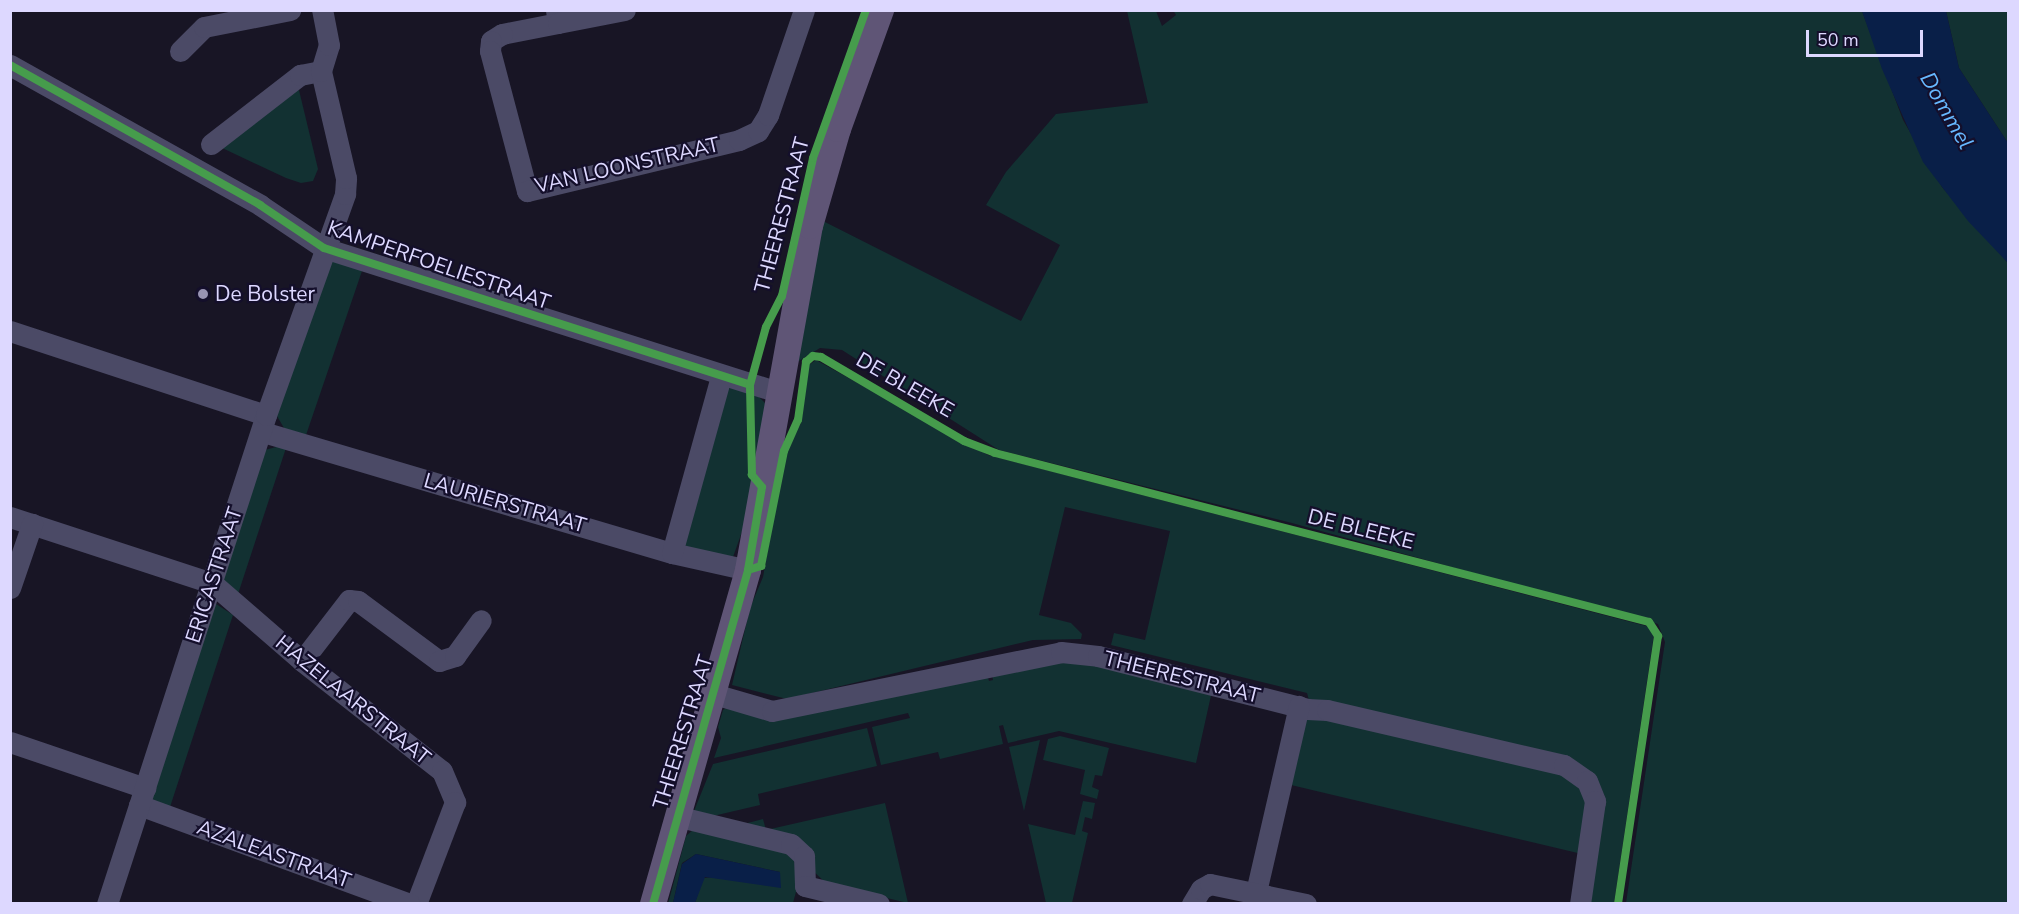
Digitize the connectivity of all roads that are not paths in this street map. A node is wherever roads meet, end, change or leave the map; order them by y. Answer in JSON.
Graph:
{"nodes":[{"id":1,"x":290,"y":10,"type":"edge"},
{"id":2,"x":321,"y":10,"type":"edge"},
{"id":3,"x":626,"y":10,"type":"edge"},
{"id":4,"x":804,"y":10,"type":"edge"},
{"id":5,"x":881,"y":10,"type":"edge"},
{"id":6,"x":557,"y":17,"type":"edge"},
{"id":7,"x":180,"y":51,"type":"dead end"},
{"id":8,"x":10,"y":65,"type":"edge"},
{"id":9,"x":321,"y":71,"type":"junction"},
{"id":10,"x":211,"y":144,"type":"dead end"},
{"id":11,"x":324,"y":248,"type":"junction"},
{"id":12,"x":10,"y":331,"type":"edge"},
{"id":13,"x":721,"y":376,"type":"junction"},
{"id":14,"x":779,"y":392,"type":"junction"},
{"id":15,"x":264,"y":423,"type":"junction"},
{"id":16,"x":10,"y":517,"type":"edge"},
{"id":17,"x":32,"y":524,"type":"junction"},
{"id":18,"x":672,"y":553,"type":"junction"},
{"id":19,"x":748,"y":570,"type":"junction"},
{"id":20,"x":212,"y":582,"type":"junction"},
{"id":21,"x":10,"y":588,"type":"edge"},
{"id":22,"x":482,"y":620,"type":"dead end"},
{"id":23,"x":302,"y":661,"type":"junction"},
{"id":24,"x":714,"y":694,"type":"junction"},
{"id":25,"x":1299,"y":706,"type":"junction"},
{"id":26,"x":10,"y":742,"type":"edge"},
{"id":27,"x":142,"y":796,"type":"junction"},
{"id":28,"x":676,"y":816,"type":"junction"},
{"id":29,"x":1256,"y":892,"type":"junction"},
{"id":30,"x":107,"y":903,"type":"edge"},
{"id":31,"x":409,"y":903,"type":"edge"},
{"id":32,"x":416,"y":903,"type":"edge"},
{"id":33,"x":653,"y":903,"type":"edge"},
{"id":34,"x":879,"y":903,"type":"edge"},
{"id":35,"x":1192,"y":903,"type":"edge"},
{"id":36,"x":1306,"y":903,"type":"edge"},
{"id":37,"x":1580,"y":903,"type":"edge"}],
"edges":[{"from":1,"to":7,"type":"street"},
{"from":2,"to":9,"type":"street"},
{"from":3,"to":6,"type":"street"},
{"from":4,"to":6,"type":"street","name":"VAN LOONSTRAAT"},
{"from":5,"to":14,"type":"main road","name":"THEERESTRAAT"},
{"from":8,"to":11,"type":"street","name":"KAMPERFOELIESTRAAT"},
{"from":9,"to":10,"type":"street"},
{"from":9,"to":11,"type":"street","name":"ERICASTRAAT"},
{"from":11,"to":13,"type":"street","name":"KAMPERFOELIESTRAAT"},
{"from":11,"to":15,"type":"street","name":"ERICASTRAAT"},
{"from":12,"to":15,"type":"street","name":"LAURIERSTRAAT"},
{"from":13,"to":14,"type":"street","name":"KAMPERFOELIESTRAAT"},
{"from":13,"to":18,"type":"street"},
{"from":14,"to":19,"type":"main road","name":"THEERESTRAAT"},
{"from":15,"to":18,"type":"street","name":"LAURIERSTRAAT"},
{"from":15,"to":20,"type":"street","name":"ERICASTRAAT"},
{"from":16,"to":17,"type":"street"},
{"from":17,"to":20,"type":"street"},
{"from":17,"to":21,"type":"street"},
{"from":18,"to":19,"type":"street","name":"LAURIERSTRAAT"},
{"from":19,"to":24,"type":"main road","name":"THEERESTRAAT"},
{"from":20,"to":23,"type":"street","name":"HAZELAARSTRAAT"},
{"from":20,"to":27,"type":"street","name":"ERICASTRAAT"},
{"from":22,"to":23,"type":"street"},
{"from":23,"to":32,"type":"street","name":"HAZELAARSTRAAT"},
{"from":24,"to":25,"type":"street","name":"THEERESTRAAT"},
{"from":24,"to":28,"type":"main road","name":"THEERESTRAAT"},
{"from":25,"to":29,"type":"street"},
{"from":25,"to":37,"type":"street","name":"THEERESTRAAT"},
{"from":26,"to":27,"type":"street","name":"AZALEASTRAAT"},
{"from":27,"to":30,"type":"street","name":"ERICASTRAAT"},
{"from":27,"to":31,"type":"street","name":"AZALEASTRAAT"},
{"from":28,"to":33,"type":"main road","name":"THEERESTRAAT"},
{"from":28,"to":34,"type":"street","name":"THEERESTRAAT"},
{"from":29,"to":35,"type":"street"},
{"from":29,"to":36,"type":"street"}]}
